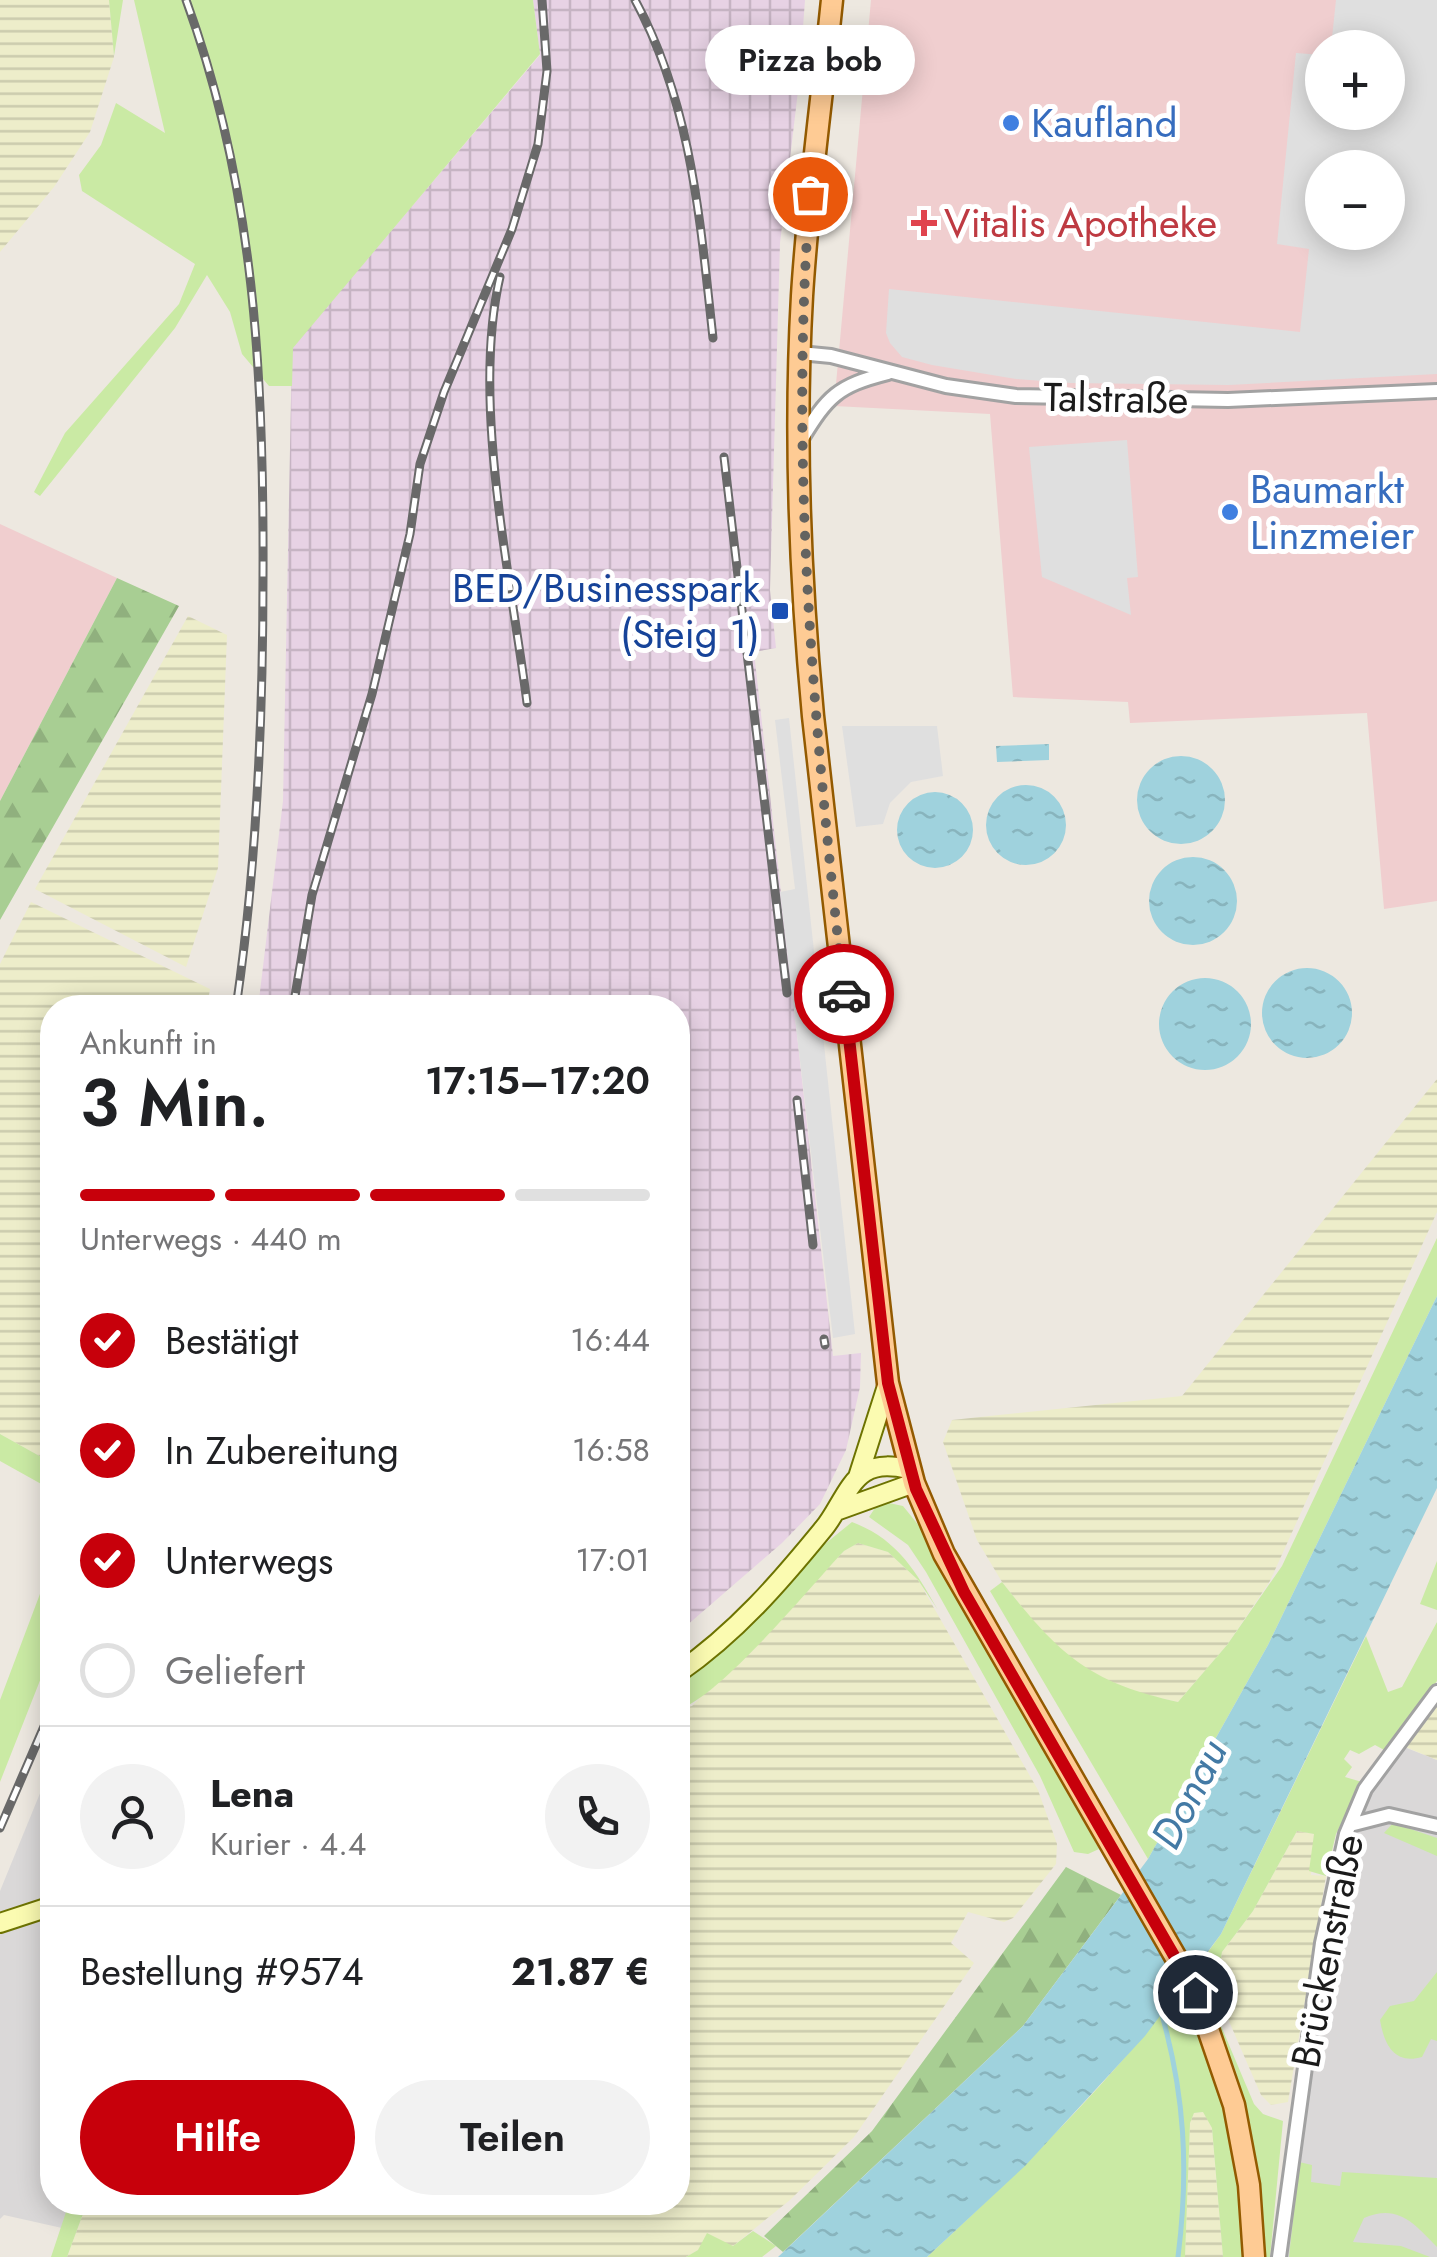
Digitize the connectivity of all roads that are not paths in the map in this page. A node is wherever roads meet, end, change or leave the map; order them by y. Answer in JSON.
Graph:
{"nodes":[{"id":1,"x":832,"y":0,"type":"edge"},
{"id":2,"x":800,"y":353,"type":"junction"},
{"id":3,"x":888,"y":373,"type":"junction"},
{"id":4,"x":1437,"y":391,"type":"edge"},
{"id":5,"x":800,"y":442,"type":"junction"},
{"id":6,"x":888,"y":1383,"type":"junction"},
{"id":7,"x":912,"y":1476,"type":"junction"},
{"id":8,"x":858,"y":1477,"type":"junction"},
{"id":9,"x":839,"y":1510,"type":"junction"},
{"id":10,"x":690,"y":1664,"type":"edge"},
{"id":11,"x":1437,"y":1692,"type":"edge"},
{"id":12,"x":1350,"y":1825,"type":"junction"},
{"id":13,"x":1437,"y":1826,"type":"edge"},
{"id":14,"x":40,"y":1910,"type":"edge"},
{"id":15,"x":0,"y":1923,"type":"edge"},
{"id":16,"x":1254,"y":2257,"type":"edge"},
{"id":17,"x":1279,"y":2257,"type":"edge"}],
"edges":[{"from":1,"to":2,"type":"main road"},
{"from":2,"to":3,"type":"street","name":"Talstraße"},
{"from":2,"to":5,"type":"main road"},
{"from":3,"to":4,"type":"street","name":"Talstraße"},
{"from":3,"to":5,"type":"street"},
{"from":5,"to":6,"type":"main road"},
{"from":6,"to":7,"type":"main road"},
{"from":6,"to":8,"type":"main road"},
{"from":7,"to":8,"type":"main road"},
{"from":7,"to":9,"type":"main road"},
{"from":7,"to":16,"type":"main road"},
{"from":8,"to":9,"type":"main road"},
{"from":9,"to":10,"type":"main road"},
{"from":11,"to":12,"type":"street","name":"Brückenstraße"},
{"from":12,"to":13,"type":"street"},
{"from":12,"to":17,"type":"street","name":"Brückenstraße"},
{"from":14,"to":15,"type":"main road"}]}
